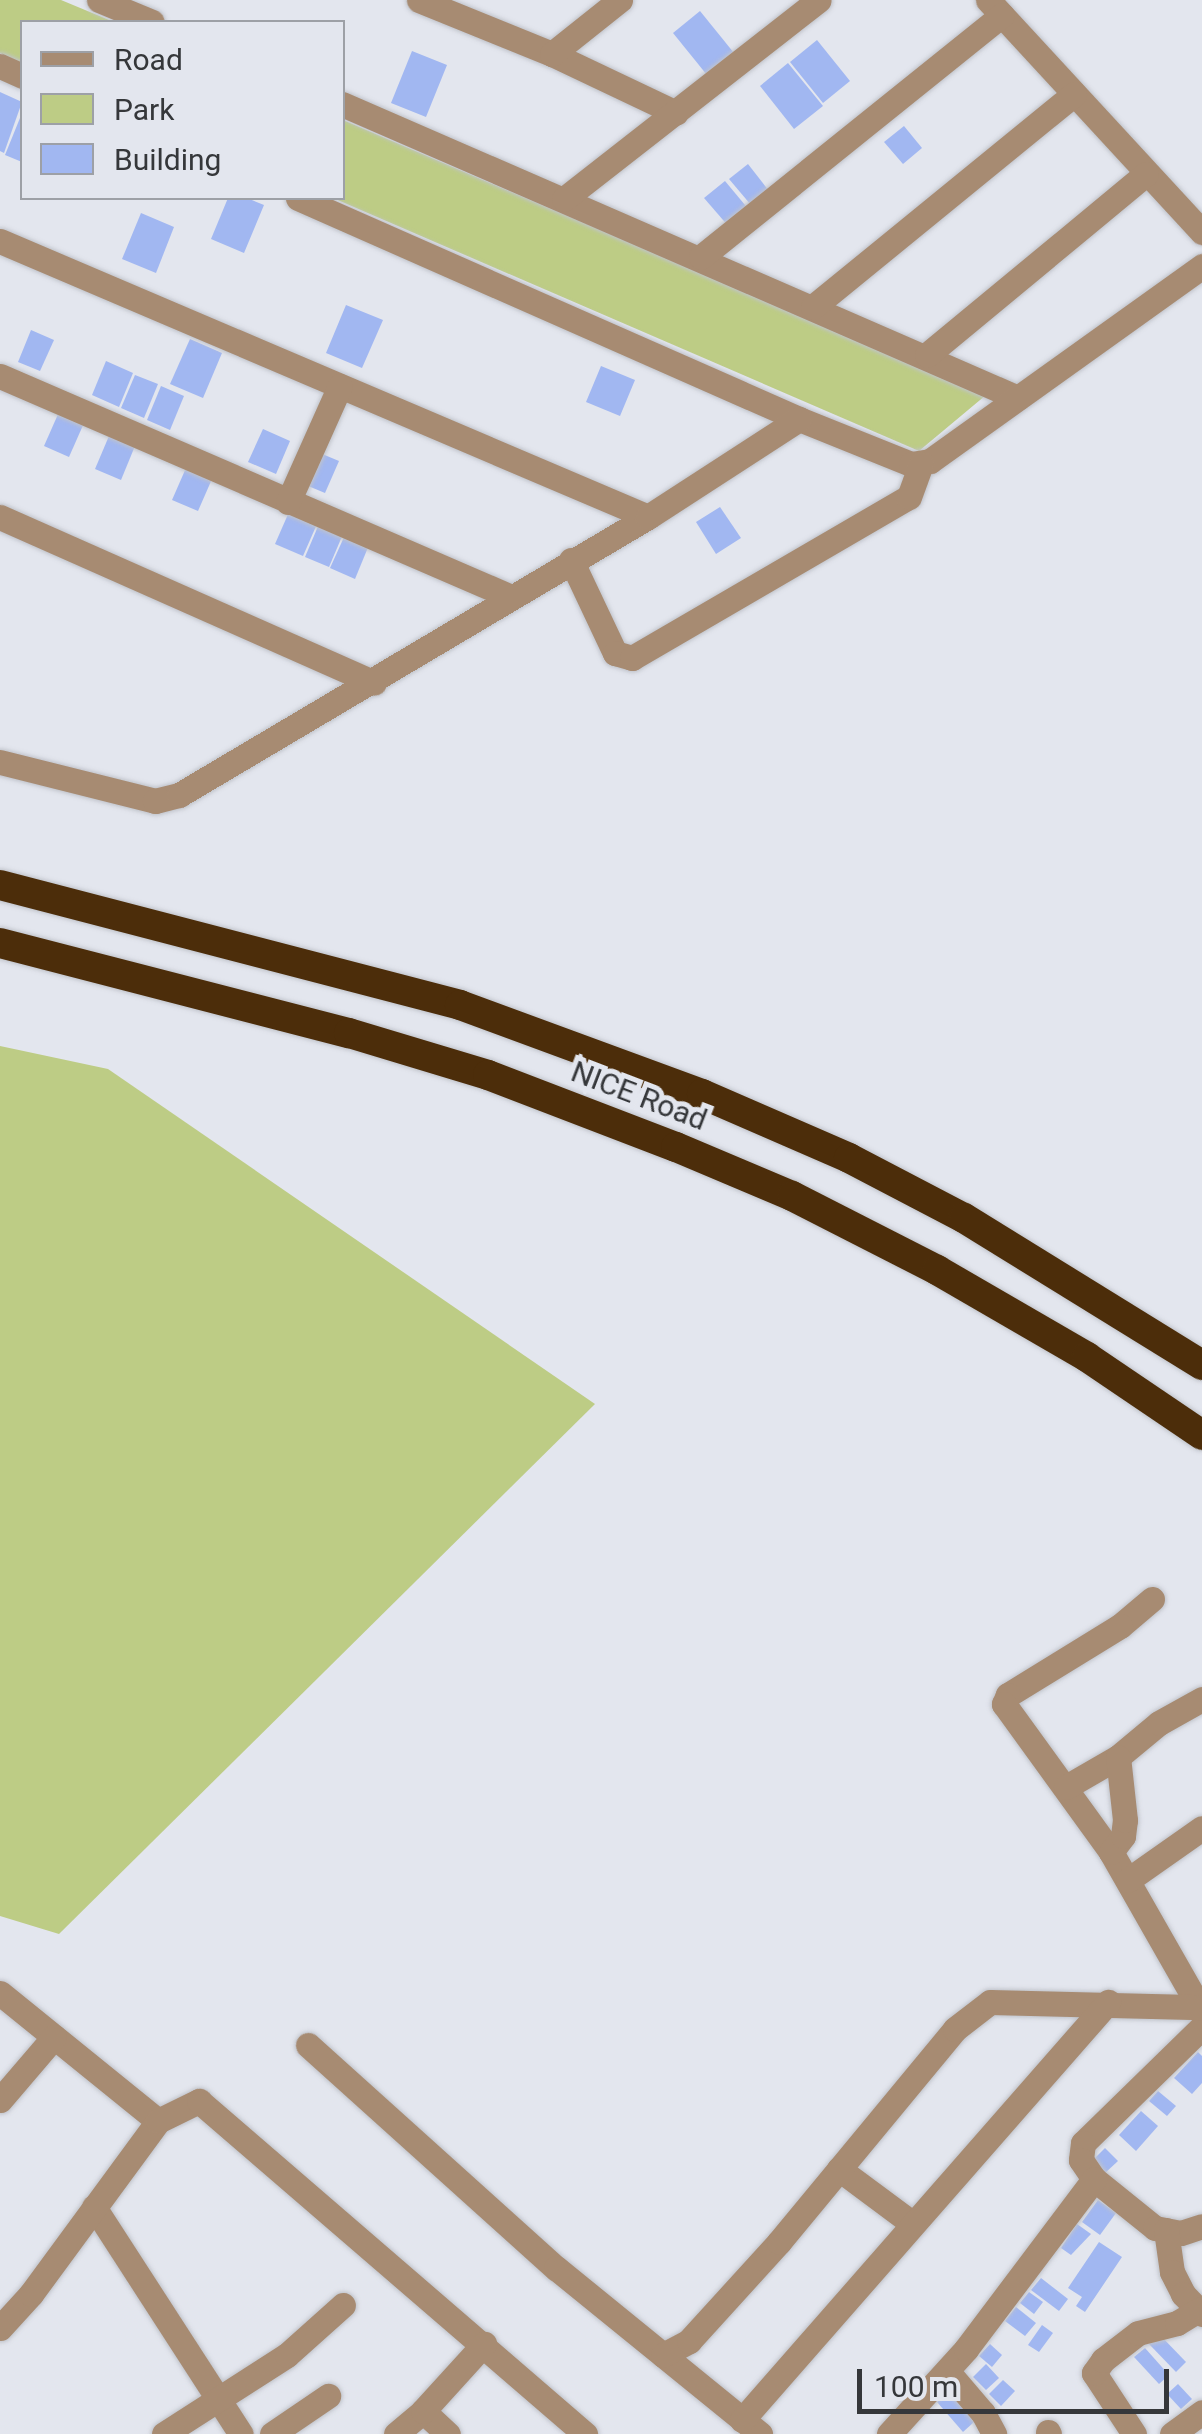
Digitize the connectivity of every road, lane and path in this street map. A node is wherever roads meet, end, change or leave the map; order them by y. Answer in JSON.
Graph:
{"nodes":[{"id":1,"x":99,"y":0,"type":"edge"},
{"id":2,"x":419,"y":0,"type":"edge"},
{"id":3,"x":620,"y":0,"type":"edge"},
{"id":4,"x":819,"y":0,"type":"edge"},
{"id":5,"x":454,"y":6,"type":"edge"},
{"id":6,"x":995,"y":8,"type":"edge"},
{"id":7,"x":147,"y":20,"type":"edge"},
{"id":8,"x":552,"y":54,"type":"junction"},
{"id":9,"x":1074,"y":94,"type":"junction"},
{"id":10,"x":345,"y":105,"type":"edge"},
{"id":11,"x":676,"y":113,"type":"junction"},
{"id":12,"x":1146,"y":174,"type":"junction"},
{"id":13,"x":564,"y":199,"type":"junction"},
{"id":14,"x":303,"y":200,"type":"edge"},
{"id":15,"x":1202,"y":232,"type":"edge"},
{"id":16,"x":0,"y":242,"type":"edge"},
{"id":17,"x":701,"y":257,"type":"junction"},
{"id":18,"x":1202,"y":266,"type":"edge"},
{"id":19,"x":814,"y":307,"type":"junction"},
{"id":20,"x":927,"y":355,"type":"junction"},
{"id":21,"x":0,"y":376,"type":"edge"},
{"id":22,"x":340,"y":386,"type":"junction"},
{"id":23,"x":1018,"y":398,"type":"junction"},
{"id":24,"x":798,"y":418,"type":"junction"},
{"id":25,"x":920,"y":464,"type":"junction"},
{"id":26,"x":288,"y":502,"type":"junction"},
{"id":27,"x":648,"y":516,"type":"junction"},
{"id":28,"x":0,"y":517,"type":"edge"},
{"id":29,"x":572,"y":560,"type":"junction"},
{"id":30,"x":509,"y":596,"type":"junction"},
{"id":31,"x":374,"y":683,"type":"junction"},
{"id":32,"x":0,"y":762,"type":"edge"},
{"id":33,"x":0,"y":885,"type":"edge"},
{"id":34,"x":0,"y":943,"type":"edge"},
{"id":35,"x":1202,"y":1365,"type":"edge"},
{"id":36,"x":1202,"y":1435,"type":"edge"},
{"id":37,"x":1152,"y":1598,"type":"dead end"},
{"id":38,"x":1202,"y":1700,"type":"edge"},
{"id":39,"x":1118,"y":1756,"type":"junction"},
{"id":40,"x":1066,"y":1787,"type":"junction"},
{"id":41,"x":1202,"y":1828,"type":"edge"},
{"id":42,"x":1111,"y":1852,"type":"junction"},
{"id":43,"x":1128,"y":1880,"type":"junction"},
{"id":44,"x":0,"y":1993,"type":"edge"},
{"id":45,"x":1108,"y":2002,"type":"junction"},
{"id":46,"x":1201,"y":2013,"type":"edge"},
{"id":47,"x":54,"y":2037,"type":"junction"},
{"id":48,"x":308,"y":2044,"type":"dead end"},
{"id":49,"x":1,"y":2096,"type":"edge"},
{"id":50,"x":158,"y":2121,"type":"junction"},
{"id":51,"x":839,"y":2169,"type":"junction"},
{"id":52,"x":1094,"y":2179,"type":"junction"},
{"id":53,"x":94,"y":2207,"type":"junction"},
{"id":54,"x":913,"y":2224,"type":"junction"},
{"id":55,"x":1202,"y":2226,"type":"edge"},
{"id":56,"x":1166,"y":2230,"type":"junction"},
{"id":57,"x":343,"y":2305,"type":"dead end"},
{"id":58,"x":1200,"y":2312,"type":"edge"},
{"id":59,"x":0,"y":2328,"type":"edge"},
{"id":60,"x":484,"y":2344,"type":"junction"},
{"id":61,"x":663,"y":2355,"type":"junction"},
{"id":62,"x":947,"y":2370,"type":"junction"},
{"id":63,"x":328,"y":2396,"type":"dead end"},
{"id":64,"x":217,"y":2397,"type":"junction"},
{"id":65,"x":423,"y":2411,"type":"junction"},
{"id":66,"x":1201,"y":2416,"type":"edge"},
{"id":67,"x":751,"y":2427,"type":"edge"},
{"id":68,"x":895,"y":2432,"type":"edge"},
{"id":69,"x":164,"y":2434,"type":"edge"},
{"id":70,"x":241,"y":2434,"type":"edge"},
{"id":71,"x":272,"y":2434,"type":"edge"},
{"id":72,"x":396,"y":2434,"type":"edge"},
{"id":73,"x":448,"y":2434,"type":"edge"},
{"id":74,"x":585,"y":2434,"type":"edge"},
{"id":75,"x":994,"y":2434,"type":"edge"},
{"id":76,"x":1134,"y":2434,"type":"edge"},
{"id":77,"x":1172,"y":2434,"type":"edge"}],
"edges":[{"from":1,"to":7,"type":"street"},
{"from":2,"to":5,"type":"street"},
{"from":3,"to":8,"type":"street"},
{"from":4,"to":11,"type":"street"},
{"from":5,"to":8,"type":"street"},
{"from":6,"to":9,"type":"street"},
{"from":6,"to":17,"type":"street"},
{"from":8,"to":11,"type":"street"},
{"from":9,"to":12,"type":"street"},
{"from":9,"to":19,"type":"street"},
{"from":10,"to":13,"type":"street"},
{"from":11,"to":13,"type":"street"},
{"from":12,"to":15,"type":"street"},
{"from":12,"to":20,"type":"street"},
{"from":13,"to":17,"type":"street"},
{"from":14,"to":24,"type":"street"},
{"from":16,"to":22,"type":"street"},
{"from":17,"to":19,"type":"street"},
{"from":18,"to":23,"type":"street"},
{"from":19,"to":20,"type":"street"},
{"from":20,"to":23,"type":"street"},
{"from":21,"to":26,"type":"street"},
{"from":22,"to":26,"type":"street"},
{"from":22,"to":27,"type":"street"},
{"from":23,"to":25,"type":"street"},
{"from":24,"to":25,"type":"street"},
{"from":24,"to":27,"type":"street"},
{"from":25,"to":29,"type":"street"},
{"from":26,"to":30,"type":"street"},
{"from":27,"to":29,"type":"street"},
{"from":28,"to":31,"type":"street"},
{"from":29,"to":30,"type":"street"},
{"from":30,"to":31,"type":"street"},
{"from":31,"to":32,"type":"street"},
{"from":33,"to":35,"type":"highway","name":"NICE Road"},
{"from":34,"to":36,"type":"highway","name":"NICE Road"},
{"from":37,"to":40,"type":"street"},
{"from":38,"to":39,"type":"street"},
{"from":39,"to":40,"type":"street"},
{"from":39,"to":42,"type":"street"},
{"from":40,"to":42,"type":"street"},
{"from":41,"to":43,"type":"street"},
{"from":42,"to":43,"type":"street"},
{"from":43,"to":46,"type":"street"},
{"from":44,"to":47,"type":"street"},
{"from":45,"to":46,"type":"street"},
{"from":45,"to":51,"type":"street"},
{"from":45,"to":54,"type":"street"},
{"from":46,"to":52,"type":"street"},
{"from":47,"to":49,"type":"street"},
{"from":47,"to":50,"type":"street"},
{"from":48,"to":61,"type":"street"},
{"from":50,"to":53,"type":"street"},
{"from":50,"to":60,"type":"street"},
{"from":51,"to":54,"type":"street"},
{"from":51,"to":61,"type":"street"},
{"from":52,"to":56,"type":"street"},
{"from":52,"to":62,"type":"street"},
{"from":53,"to":59,"type":"street"},
{"from":53,"to":64,"type":"street"},
{"from":54,"to":67,"type":"street"},
{"from":55,"to":56,"type":"street"},
{"from":56,"to":58,"type":"street"},
{"from":57,"to":64,"type":"street"},
{"from":58,"to":76,"type":"street"},
{"from":60,"to":65,"type":"street"},
{"from":60,"to":74,"type":"street"},
{"from":61,"to":67,"type":"street"},
{"from":62,"to":68,"type":"street"},
{"from":62,"to":75,"type":"street"},
{"from":63,"to":71,"type":"street"},
{"from":64,"to":69,"type":"street"},
{"from":64,"to":70,"type":"street"},
{"from":65,"to":72,"type":"street"},
{"from":65,"to":73,"type":"street"},
{"from":66,"to":77,"type":"street"}]}
